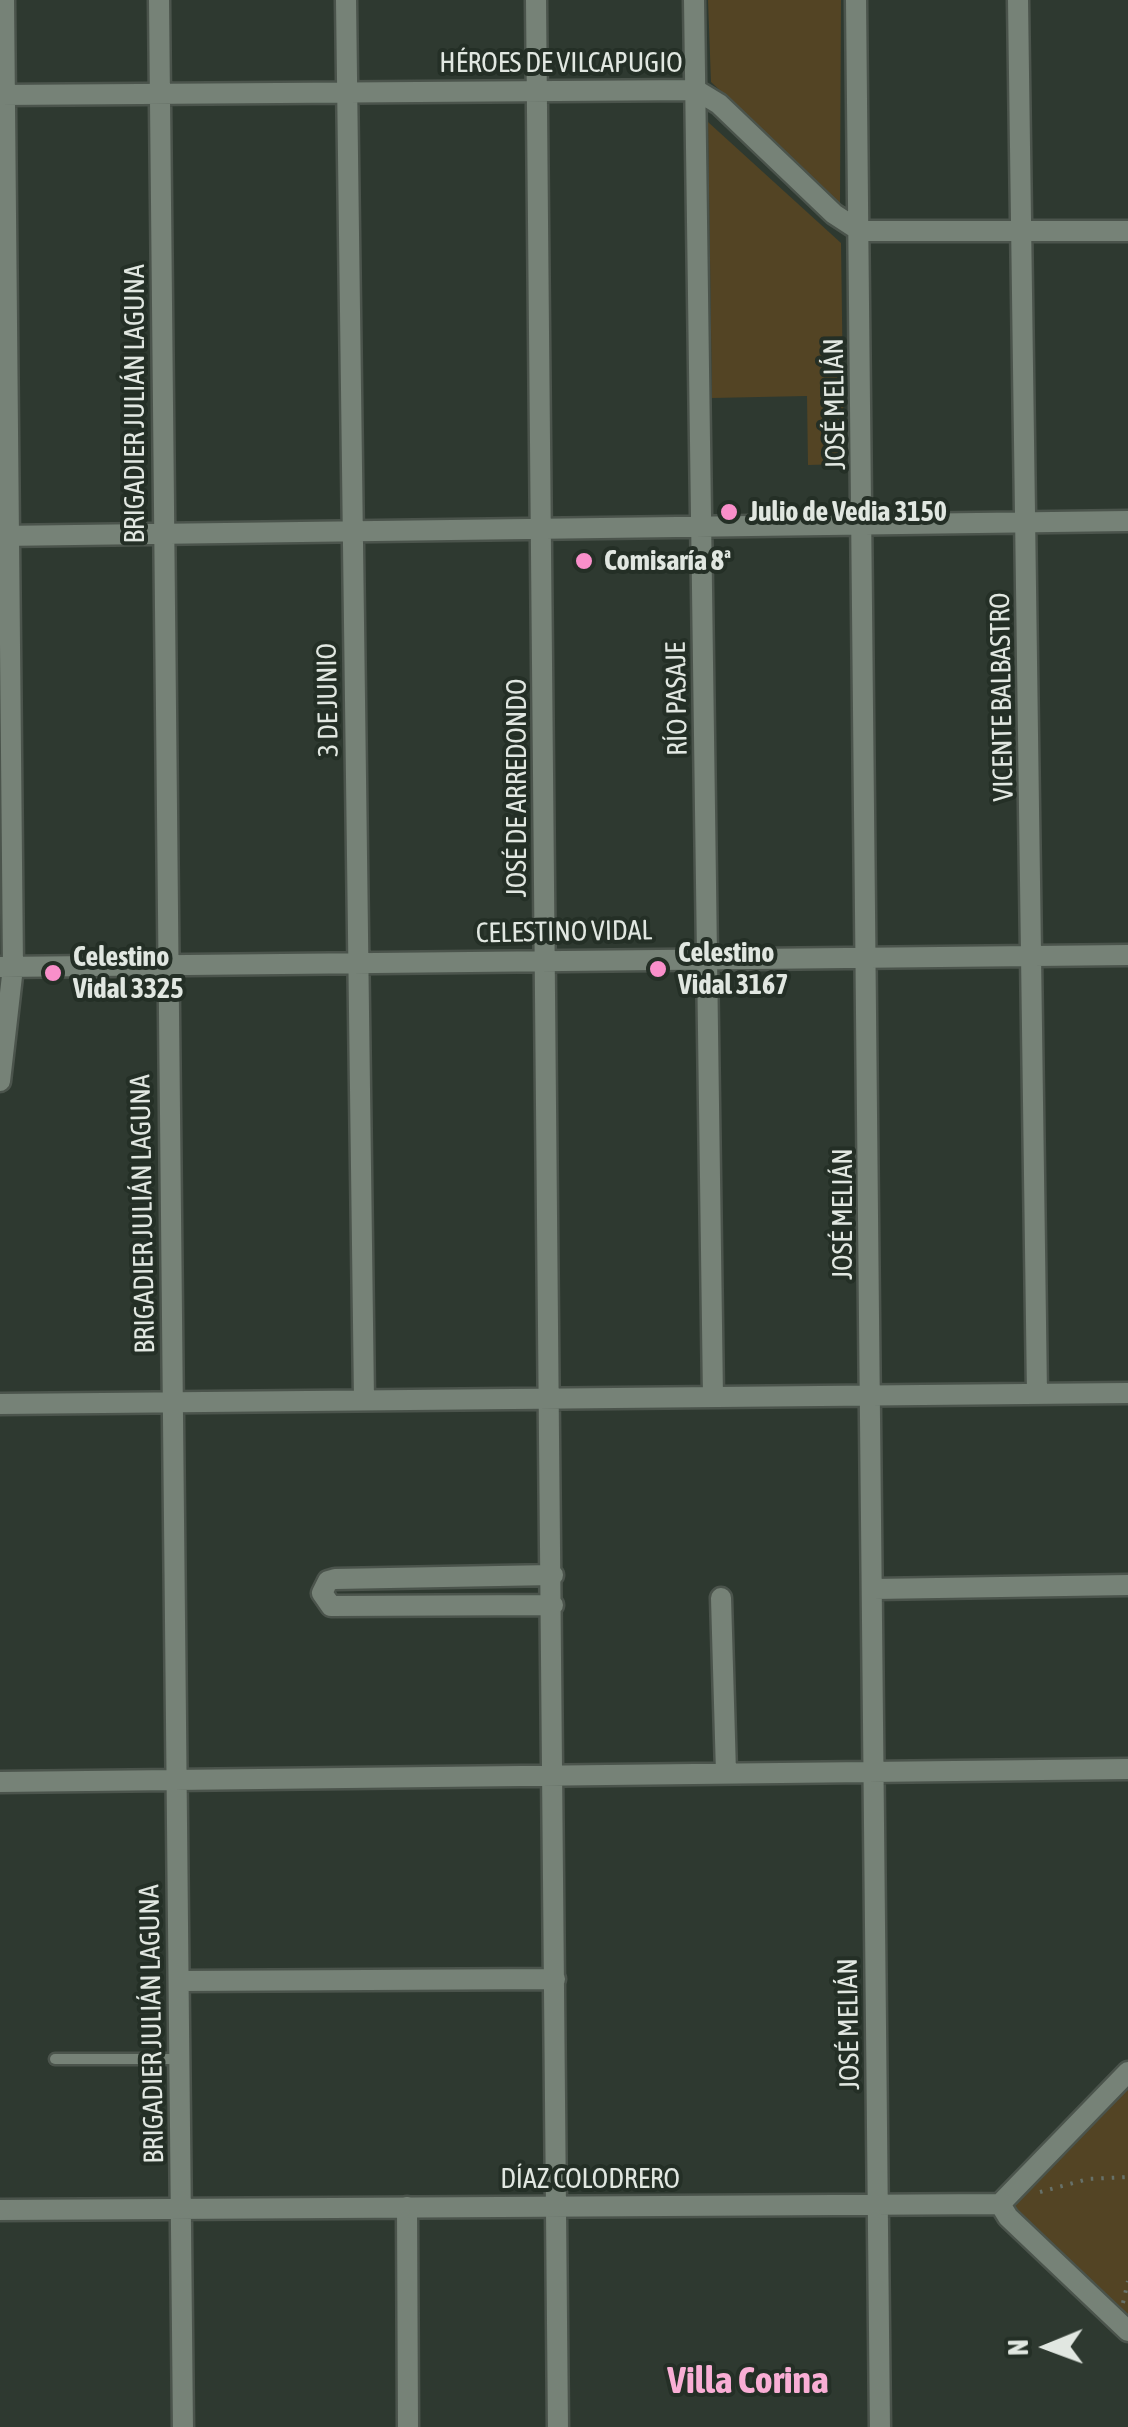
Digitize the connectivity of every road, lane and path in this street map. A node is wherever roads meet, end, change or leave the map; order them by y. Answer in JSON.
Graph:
{"nodes":[{"id":1,"x":4,"y":0,"type":"edge"},
{"id":2,"x":159,"y":0,"type":"edge"},
{"id":3,"x":346,"y":0,"type":"edge"},
{"id":4,"x":536,"y":0,"type":"edge"},
{"id":5,"x":694,"y":0,"type":"edge"},
{"id":6,"x":856,"y":0,"type":"edge"},
{"id":7,"x":1018,"y":0,"type":"edge"},
{"id":8,"x":347,"y":90,"type":"junction"},
{"id":9,"x":537,"y":90,"type":"junction"},
{"id":10,"x":696,"y":90,"type":"junction"},
{"id":11,"x":3,"y":95,"type":"edge"},
{"id":12,"x":160,"y":95,"type":"junction"},
{"id":13,"x":860,"y":230,"type":"junction"},
{"id":14,"x":1128,"y":231,"type":"edge"},
{"id":15,"x":1020,"y":232,"type":"junction"},
{"id":16,"x":1128,"y":520,"type":"edge"},
{"id":17,"x":1028,"y":522,"type":"junction"},
{"id":18,"x":864,"y":524,"type":"junction"},
{"id":19,"x":702,"y":526,"type":"junction"},
{"id":20,"x":543,"y":529,"type":"junction"},
{"id":21,"x":353,"y":531,"type":"junction"},
{"id":22,"x":163,"y":534,"type":"junction"},
{"id":23,"x":3,"y":536,"type":"edge"},
{"id":24,"x":1032,"y":955,"type":"junction"},
{"id":25,"x":1128,"y":955,"type":"edge"},
{"id":26,"x":707,"y":958,"type":"junction"},
{"id":27,"x":869,"y":958,"type":"junction"},
{"id":28,"x":546,"y":960,"type":"junction"},
{"id":29,"x":358,"y":961,"type":"junction"},
{"id":30,"x":168,"y":963,"type":"junction"},
{"id":31,"x":7,"y":967,"type":"edge"},
{"id":32,"x":0,"y":1082,"type":"edge"},
{"id":33,"x":1128,"y":1393,"type":"edge"},
{"id":34,"x":1036,"y":1394,"type":"junction"},
{"id":35,"x":872,"y":1395,"type":"junction"},
{"id":36,"x":550,"y":1398,"type":"junction"},
{"id":37,"x":713,"y":1398,"type":"junction"},
{"id":38,"x":364,"y":1399,"type":"junction"},
{"id":39,"x":173,"y":1400,"type":"junction"},
{"id":40,"x":0,"y":1404,"type":"edge"},
{"id":41,"x":553,"y":1575,"type":"junction"},
{"id":42,"x":1128,"y":1585,"type":"edge"},
{"id":43,"x":874,"y":1590,"type":"junction"},
{"id":44,"x":721,"y":1598,"type":"dead end"},
{"id":45,"x":553,"y":1605,"type":"junction"},
{"id":46,"x":1128,"y":1769,"type":"edge"},
{"id":47,"x":726,"y":1774,"type":"junction"},
{"id":48,"x":874,"y":1774,"type":"junction"},
{"id":49,"x":555,"y":1775,"type":"junction"},
{"id":50,"x":176,"y":1781,"type":"junction"},
{"id":51,"x":0,"y":1782,"type":"edge"},
{"id":52,"x":555,"y":1979,"type":"junction"},
{"id":53,"x":180,"y":1982,"type":"junction"},
{"id":54,"x":55,"y":2059,"type":"dead end"},
{"id":55,"x":181,"y":2059,"type":"junction"},
{"id":56,"x":1128,"y":2072,"type":"edge"},
{"id":57,"x":1128,"y":2177,"type":"edge"},
{"id":58,"x":1000,"y":2204,"type":"junction"},
{"id":59,"x":556,"y":2206,"type":"junction"},
{"id":60,"x":878,"y":2206,"type":"junction"},
{"id":61,"x":182,"y":2208,"type":"junction"},
{"id":62,"x":407,"y":2208,"type":"junction"},
{"id":63,"x":0,"y":2210,"type":"edge"},
{"id":64,"x":1128,"y":2331,"type":"edge"},
{"id":65,"x":183,"y":2427,"type":"edge"},
{"id":66,"x":408,"y":2427,"type":"edge"},
{"id":67,"x":558,"y":2427,"type":"edge"},
{"id":68,"x":880,"y":2427,"type":"edge"}],
"edges":[{"from":1,"to":11,"type":"street"},
{"from":2,"to":12,"type":"street","name":"BRIGADIER JULIÁN LAGUNA"},
{"from":3,"to":8,"type":"street","name":"3 DE JUNIO"},
{"from":4,"to":9,"type":"street","name":"JOSÉ DE ARREDONDO"},
{"from":5,"to":10,"type":"street","name":"RÍO PASAJE"},
{"from":6,"to":13,"type":"street","name":"JOSÉ MELIÁN"},
{"from":7,"to":15,"type":"street","name":"VICENTE BALBASTRO"},
{"from":8,"to":9,"type":"street","name":"HÉROES DE VILCAPUGIO"},
{"from":8,"to":12,"type":"street","name":"HÉROES DE VILCAPUGIO"},
{"from":8,"to":21,"type":"street","name":"3 DE JUNIO"},
{"from":9,"to":10,"type":"street","name":"HÉROES DE VILCAPUGIO"},
{"from":9,"to":20,"type":"street","name":"JOSÉ DE ARREDONDO"},
{"from":10,"to":13,"type":"street","name":"HÉROES DE VILCAPUGIO"},
{"from":10,"to":19,"type":"street","name":"RÍO PASAJE"},
{"from":11,"to":12,"type":"street","name":"HÉROES DE VILCAPUGIO"},
{"from":11,"to":23,"type":"street"},
{"from":12,"to":22,"type":"street","name":"BRIGADIER JULIÁN LAGUNA"},
{"from":13,"to":15,"type":"street"},
{"from":13,"to":18,"type":"street","name":"JOSÉ MELIÁN"},
{"from":14,"to":15,"type":"street"},
{"from":15,"to":17,"type":"street","name":"VICENTE BALBASTRO"},
{"from":16,"to":17,"type":"street"},
{"from":17,"to":18,"type":"street"},
{"from":17,"to":24,"type":"street","name":"VICENTE BALBASTRO"},
{"from":18,"to":19,"type":"street"},
{"from":18,"to":27,"type":"street","name":"JOSÉ MELIÁN"},
{"from":19,"to":20,"type":"street"},
{"from":19,"to":26,"type":"street","name":"RÍO PASAJE"},
{"from":20,"to":21,"type":"street"},
{"from":20,"to":28,"type":"street","name":"JOSÉ DE ARREDONDO"},
{"from":21,"to":22,"type":"street"},
{"from":21,"to":29,"type":"street","name":"3 DE JUNIO"},
{"from":22,"to":23,"type":"street"},
{"from":22,"to":30,"type":"street","name":"BRIGADIER JULIÁN LAGUNA"},
{"from":23,"to":31,"type":"street"},
{"from":24,"to":25,"type":"street","name":"CELESTINO VIDAL"},
{"from":24,"to":27,"type":"street","name":"CELESTINO VIDAL"},
{"from":24,"to":34,"type":"street","name":"VICENTE BALBASTRO"},
{"from":26,"to":27,"type":"street","name":"CELESTINO VIDAL"},
{"from":26,"to":28,"type":"street","name":"CELESTINO VIDAL"},
{"from":26,"to":37,"type":"street","name":"RÍO PASAJE"},
{"from":27,"to":35,"type":"street","name":"JOSÉ MELIÁN"},
{"from":28,"to":29,"type":"street","name":"CELESTINO VIDAL"},
{"from":28,"to":36,"type":"street","name":"JOSÉ DE ARREDONDO"},
{"from":29,"to":30,"type":"street","name":"CELESTINO VIDAL"},
{"from":29,"to":38,"type":"street","name":"3 DE JUNIO"},
{"from":30,"to":31,"type":"street","name":"CELESTINO VIDAL"},
{"from":30,"to":39,"type":"street","name":"BRIGADIER JULIÁN LAGUNA"},
{"from":31,"to":32,"type":"street"},
{"from":33,"to":34,"type":"street"},
{"from":34,"to":35,"type":"street"},
{"from":35,"to":37,"type":"street"},
{"from":35,"to":43,"type":"street","name":"JOSÉ MELIÁN"},
{"from":36,"to":37,"type":"street"},
{"from":36,"to":38,"type":"street"},
{"from":36,"to":41,"type":"street","name":"JOSÉ DE ARREDONDO"},
{"from":38,"to":39,"type":"street"},
{"from":39,"to":40,"type":"street"},
{"from":39,"to":50,"type":"street","name":"BRIGADIER JULIÁN LAGUNA"},
{"from":41,"to":45,"type":"street","name":"JOSÉ DE ARREDONDO"},
{"from":41,"to":45,"type":"street"},
{"from":42,"to":43,"type":"street"},
{"from":43,"to":48,"type":"street","name":"JOSÉ MELIÁN"},
{"from":44,"to":47,"type":"street"},
{"from":45,"to":49,"type":"street","name":"JOSÉ DE ARREDONDO"},
{"from":46,"to":48,"type":"street"},
{"from":47,"to":48,"type":"street"},
{"from":47,"to":49,"type":"street"},
{"from":48,"to":60,"type":"street","name":"JOSÉ MELIÁN"},
{"from":49,"to":50,"type":"street"},
{"from":49,"to":52,"type":"street","name":"JOSÉ DE ARREDONDO"},
{"from":50,"to":51,"type":"street"},
{"from":50,"to":53,"type":"street","name":"BRIGADIER JULIÁN LAGUNA"},
{"from":52,"to":53,"type":"street"},
{"from":52,"to":59,"type":"street","name":"JOSÉ DE ARREDONDO"},
{"from":53,"to":55,"type":"street","name":"BRIGADIER JULIÁN LAGUNA"},
{"from":54,"to":55,"type":"lane"},
{"from":55,"to":61,"type":"street","name":"BRIGADIER JULIÁN LAGUNA"},
{"from":56,"to":58,"type":"street"},
{"from":57,"to":58,"type":"path"},
{"from":58,"to":60,"type":"street","name":"DÍAZ COLODRERO"},
{"from":58,"to":64,"type":"street"},
{"from":59,"to":60,"type":"street","name":"DÍAZ COLODRERO"},
{"from":59,"to":62,"type":"street","name":"DÍAZ COLODRERO"},
{"from":59,"to":67,"type":"street","name":"JOSÉ DE ARREDONDO"},
{"from":60,"to":68,"type":"street","name":"JOSÉ MELIÁN"},
{"from":61,"to":62,"type":"street","name":"DÍAZ COLODRERO"},
{"from":61,"to":63,"type":"street","name":"DÍAZ COLODRERO"},
{"from":61,"to":65,"type":"street","name":"BRIGADIER JULIÁN LAGUNA"},
{"from":62,"to":66,"type":"street"}]}
